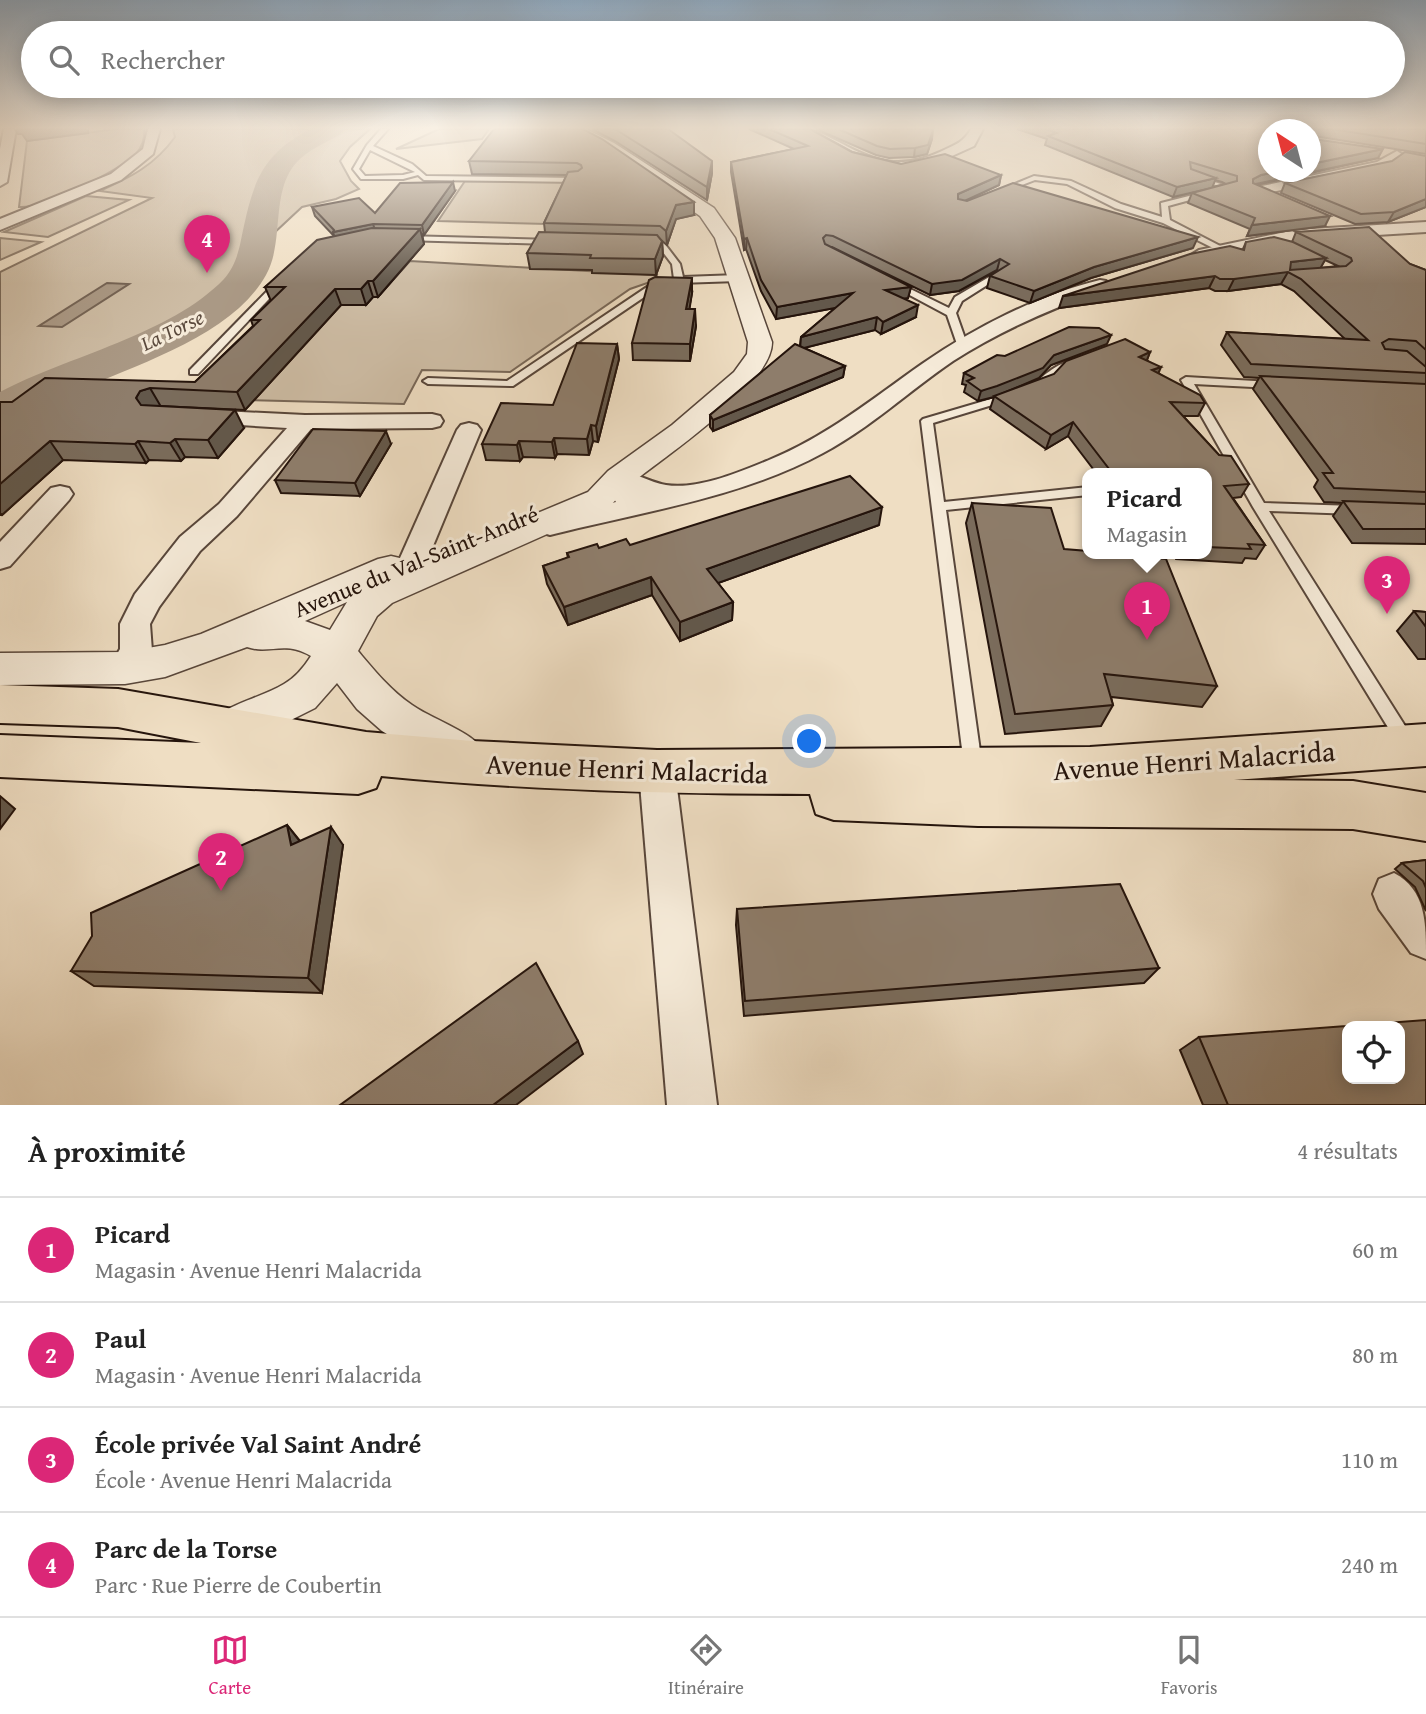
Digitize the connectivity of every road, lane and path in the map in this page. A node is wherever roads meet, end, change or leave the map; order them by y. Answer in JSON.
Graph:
{"nodes":[{"id":1,"x":107,"y":181,"type":"edge"},
{"id":2,"x":659,"y":181,"type":"edge"},
{"id":3,"x":1027,"y":181,"type":"edge"},
{"id":4,"x":1056,"y":181,"type":"edge"},
{"id":5,"x":1206,"y":181,"type":"edge"},
{"id":6,"x":1307,"y":181,"type":"edge"},
{"id":7,"x":998,"y":192,"type":"edge"},
{"id":8,"x":691,"y":203,"type":"junction"},
{"id":9,"x":1294,"y":206,"type":"edge"},
{"id":10,"x":1330,"y":220,"type":"edge"},
{"id":11,"x":3,"y":221,"type":"edge"},
{"id":12,"x":1166,"y":221,"type":"junction"},
{"id":13,"x":694,"y":224,"type":"edge"},
{"id":14,"x":1426,"y":227,"type":"edge"},
{"id":15,"x":1354,"y":230,"type":"junction"},
{"id":16,"x":390,"y":238,"type":"edge"},
{"id":17,"x":1263,"y":240,"type":"junction"},
{"id":18,"x":566,"y":242,"type":"edge"},
{"id":19,"x":634,"y":244,"type":"edge"},
{"id":20,"x":705,"y":248,"type":"dead end"},
{"id":21,"x":1222,"y":249,"type":"junction"},
{"id":22,"x":1286,"y":249,"type":"edge"},
{"id":23,"x":1180,"y":259,"type":"edge"},
{"id":24,"x":291,"y":272,"type":"edge"},
{"id":25,"x":999,"y":275,"type":"edge"},
{"id":26,"x":738,"y":278,"type":"junction"},
{"id":27,"x":1118,"y":279,"type":"edge"},
{"id":28,"x":680,"y":280,"type":"junction"},
{"id":29,"x":889,"y":282,"type":"edge"},
{"id":30,"x":951,"y":313,"type":"junction"},
{"id":31,"x":963,"y":346,"type":"junction"},
{"id":32,"x":1092,"y":355,"type":"edge"},
{"id":33,"x":194,"y":372,"type":"dead end"},
{"id":34,"x":428,"y":381,"type":"dead end"},
{"id":35,"x":1293,"y":385,"type":"edge"},
{"id":36,"x":173,"y":416,"type":"edge"},
{"id":37,"x":432,"y":421,"type":"dead end"},
{"id":38,"x":305,"y":422,"type":"junction"},
{"id":39,"x":469,"y":430,"type":"dead end"},
{"id":40,"x":619,"y":478,"type":"junction"},
{"id":41,"x":1082,"y":492,"type":"edge"},
{"id":42,"x":60,"y":494,"type":"dead end"},
{"id":43,"x":684,"y":494,"type":"junction"},
{"id":44,"x":646,"y":503,"type":"junction"},
{"id":45,"x":938,"y":507,"type":"junction"},
{"id":46,"x":1260,"y":507,"type":"junction"},
{"id":47,"x":1371,"y":510,"type":"edge"},
{"id":48,"x":520,"y":534,"type":"junction"},
{"id":49,"x":414,"y":558,"type":"junction"},
{"id":50,"x":0,"y":559,"type":"edge"},
{"id":51,"x":214,"y":645,"type":"junction"},
{"id":52,"x":336,"y":653,"type":"junction"},
{"id":53,"x":125,"y":668,"type":"junction"},
{"id":54,"x":0,"y":669,"type":"edge"},
{"id":55,"x":0,"y":704,"type":"edge"},
{"id":56,"x":235,"y":729,"type":"junction"},
{"id":57,"x":1417,"y":746,"type":"edge"},
{"id":58,"x":0,"y":756,"type":"edge"},
{"id":59,"x":148,"y":761,"type":"junction"},
{"id":60,"x":472,"y":763,"type":"junction"},
{"id":61,"x":658,"y":782,"type":"junction"},
{"id":62,"x":976,"y":787,"type":"junction"},
{"id":63,"x":1426,"y":817,"type":"edge"},
{"id":64,"x":1394,"y":894,"type":"dead end"},
{"id":65,"x":1426,"y":938,"type":"edge"},
{"id":66,"x":692,"y":1105,"type":"edge"}],
"edges":[{"from":1,"to":11,"type":"street"},
{"from":2,"to":8,"type":"street"},
{"from":3,"to":7,"type":"lane"},
{"from":4,"to":12,"type":"lane"},
{"from":5,"to":12,"type":"lane"},
{"from":6,"to":9,"type":"street"},
{"from":8,"to":13,"type":"street"},
{"from":8,"to":26,"type":"street"},
{"from":10,"to":15,"type":"street"},
{"from":12,"to":21,"type":"lane"},
{"from":14,"to":15,"type":"street"},
{"from":15,"to":17,"type":"street"},
{"from":16,"to":18,"type":"lane"},
{"from":17,"to":21,"type":"street"},
{"from":17,"to":22,"type":"lane"},
{"from":19,"to":28,"type":"lane"},
{"from":20,"to":26,"type":"street"},
{"from":21,"to":23,"type":"street"},
{"from":24,"to":33,"type":"lane"},
{"from":25,"to":30,"type":"lane"},
{"from":26,"to":28,"type":"lane"},
{"from":26,"to":40,"type":"street"},
{"from":27,"to":31,"type":"street","name":"Avenue du Val-Saint-André"},
{"from":28,"to":34,"type":"lane"},
{"from":29,"to":30,"type":"lane"},
{"from":30,"to":31,"type":"lane"},
{"from":31,"to":43,"type":"street","name":"Avenue du Val-Saint-André"},
{"from":32,"to":45,"type":"lane"},
{"from":35,"to":46,"type":"lane"},
{"from":36,"to":38,"type":"street"},
{"from":37,"to":38,"type":"street"},
{"from":38,"to":53,"type":"street"},
{"from":39,"to":49,"type":"street"},
{"from":40,"to":43,"type":"street","name":"Avenue du Val-Saint-André"},
{"from":40,"to":44,"type":"street"},
{"from":40,"to":48,"type":"street","name":"Avenue du Val-Saint-André"},
{"from":40,"to":49,"type":"street","name":"Avenue du Val-Saint-André"},
{"from":41,"to":45,"type":"lane"},
{"from":42,"to":50,"type":"street"},
{"from":43,"to":44,"type":"street","name":"Avenue du Val-Saint-André"},
{"from":44,"to":48,"type":"street","name":"Avenue du Val-Saint-André"},
{"from":45,"to":62,"type":"lane"},
{"from":46,"to":47,"type":"lane"},
{"from":46,"to":57,"type":"lane"},
{"from":48,"to":52,"type":"street","name":"Avenue du Val-Saint-André"},
{"from":49,"to":51,"type":"street","name":"Avenue du Val-Saint-André"},
{"from":51,"to":52,"type":"street","name":"Avenue du Val-Saint-André"},
{"from":51,"to":53,"type":"street","name":"Avenue du Val-Saint-André"},
{"from":52,"to":56,"type":"street","name":"Avenue du Val-Saint-André"},
{"from":52,"to":60,"type":"street","name":"Avenue du Val-Saint-André"},
{"from":53,"to":54,"type":"street","name":"Avenue du Val-Saint-André"},
{"from":55,"to":56,"type":"main road","name":"Avenue Henri Malacrida"},
{"from":56,"to":59,"type":"street","name":"Avenue du Val-Saint-André"},
{"from":56,"to":60,"type":"main road","name":"Avenue Henri Malacrida"},
{"from":57,"to":62,"type":"main road","name":"Avenue Henri Malacrida"},
{"from":58,"to":59,"type":"main road","name":"Avenue Henri Malacrida"},
{"from":59,"to":61,"type":"main road","name":"Avenue Henri Malacrida"},
{"from":60,"to":61,"type":"main road","name":"Avenue Henri Malacrida"},
{"from":61,"to":62,"type":"main road","name":"Avenue Henri Malacrida"},
{"from":61,"to":66,"type":"street"},
{"from":62,"to":63,"type":"main road","name":"Avenue Henri Malacrida"},
{"from":64,"to":65,"type":"street"}]}
